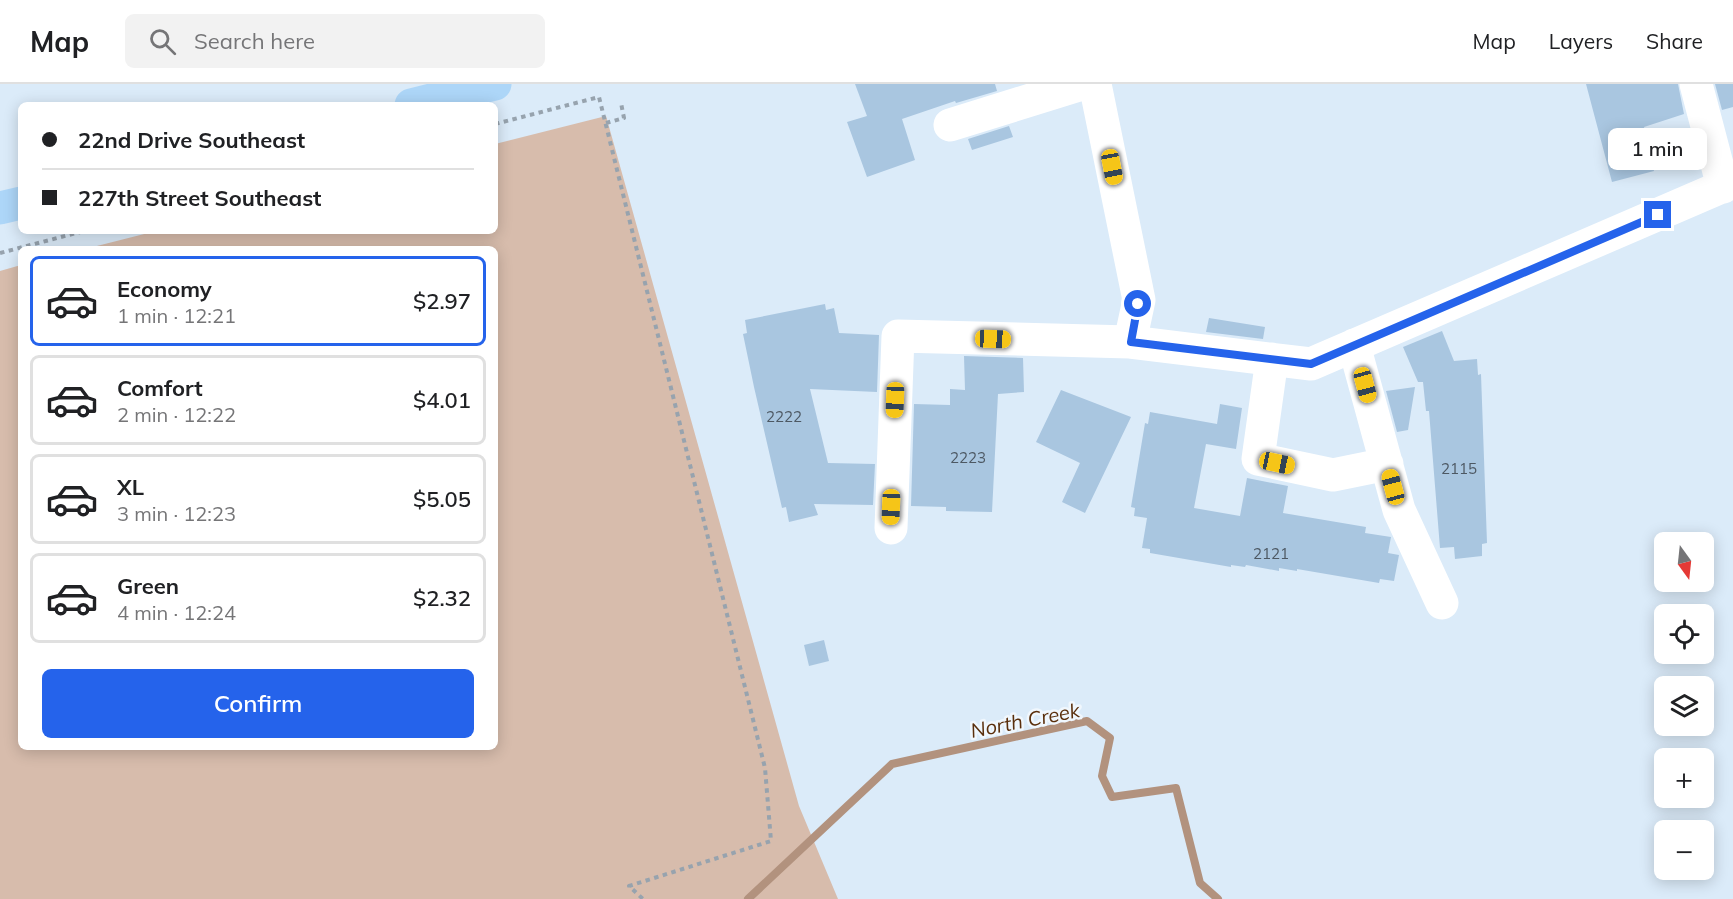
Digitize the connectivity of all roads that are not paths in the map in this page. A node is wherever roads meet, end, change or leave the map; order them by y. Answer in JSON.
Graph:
{"nodes":[{"id":1,"x":495,"y":84,"type":"edge"},
{"id":2,"x":1082,"y":84,"type":"edge"},
{"id":3,"x":1095,"y":84,"type":"edge"},
{"id":4,"x":1696,"y":84,"type":"edge"},
{"id":5,"x":1016,"y":94,"type":"edge"},
{"id":6,"x":423,"y":102,"type":"edge"},
{"id":7,"x":950,"y":125,"type":"dead end"},
{"id":8,"x":1728,"y":184,"type":"edge"},
{"id":9,"x":18,"y":204,"type":"edge"},
{"id":10,"x":0,"y":208,"type":"edge"},
{"id":11,"x":1131,"y":342,"type":"junction"},
{"id":12,"x":1354,"y":345,"type":"junction"},
{"id":13,"x":1272,"y":359,"type":"junction"},
{"id":14,"x":1387,"y":464,"type":"junction"},
{"id":15,"x":891,"y":528,"type":"dead end"},
{"id":16,"x":1442,"y":603,"type":"dead end"}],
"edges":[{"from":1,"to":6,"type":"main road"},
{"from":2,"to":5,"type":"street"},
{"from":3,"to":11,"type":"street"},
{"from":4,"to":8,"type":"street"},
{"from":5,"to":7,"type":"street"},
{"from":8,"to":12,"type":"street"},
{"from":9,"to":10,"type":"main road"},
{"from":11,"to":13,"type":"street"},
{"from":11,"to":15,"type":"street"},
{"from":12,"to":13,"type":"street"},
{"from":12,"to":14,"type":"street"},
{"from":13,"to":14,"type":"street"},
{"from":14,"to":16,"type":"street"}]}
